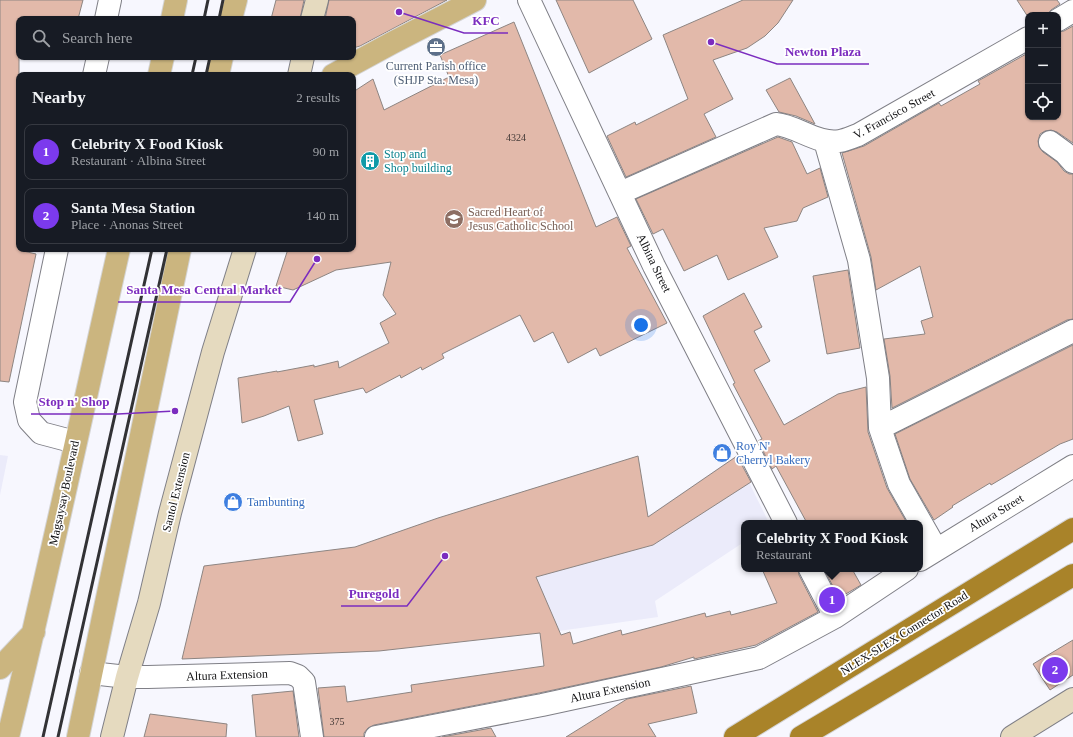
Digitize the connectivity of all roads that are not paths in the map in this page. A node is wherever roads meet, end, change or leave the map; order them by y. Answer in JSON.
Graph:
{"nodes":[{"id":1,"x":110,"y":0,"type":"edge"},
{"id":2,"x":176,"y":0,"type":"edge"},
{"id":3,"x":236,"y":0,"type":"edge"},
{"id":4,"x":317,"y":0,"type":"edge"},
{"id":5,"x":476,"y":0,"type":"edge"},
{"id":6,"x":529,"y":0,"type":"edge"},
{"id":7,"x":1073,"y":11,"type":"edge"},
{"id":8,"x":107,"y":16,"type":"edge"},
{"id":9,"x":173,"y":16,"type":"edge"},
{"id":10,"x":232,"y":16,"type":"edge"},
{"id":11,"x":313,"y":16,"type":"edge"},
{"id":12,"x":1061,"y":18,"type":"edge"},
{"id":13,"x":1025,"y":40,"type":"edge"},
{"id":14,"x":97,"y":60,"type":"edge"},
{"id":15,"x":162,"y":60,"type":"edge"},
{"id":16,"x":221,"y":60,"type":"edge"},
{"id":17,"x":302,"y":60,"type":"edge"},
{"id":18,"x":95,"y":72,"type":"edge"},
{"id":19,"x":160,"y":72,"type":"edge"},
{"id":20,"x":219,"y":72,"type":"edge"},
{"id":21,"x":300,"y":72,"type":"edge"},
{"id":22,"x":339,"y":72,"type":"edge"},
{"id":23,"x":825,"y":141,"type":"junction"},
{"id":24,"x":1050,"y":142,"type":"dead end"},
{"id":25,"x":1073,"y":162,"type":"edge"},
{"id":26,"x":620,"y":193,"type":"junction"},
{"id":27,"x":56,"y":252,"type":"edge"},
{"id":28,"x":118,"y":252,"type":"edge"},
{"id":29,"x":179,"y":252,"type":"edge"},
{"id":30,"x":245,"y":252,"type":"edge"},
{"id":31,"x":1073,"y":331,"type":"edge"},
{"id":32,"x":880,"y":428,"type":"junction"},
{"id":33,"x":75,"y":442,"type":"junction"},
{"id":34,"x":1073,"y":466,"type":"edge"},
{"id":35,"x":784,"y":520,"type":"edge"},
{"id":36,"x":914,"y":520,"type":"edge"},
{"id":37,"x":1073,"y":529,"type":"edge"},
{"id":38,"x":923,"y":543,"type":"edge"},
{"id":39,"x":928,"y":555,"type":"edge"},
{"id":40,"x":812,"y":572,"type":"edge"},
{"id":41,"x":902,"y":572,"type":"edge"},
{"id":42,"x":1073,"y":576,"type":"edge"},
{"id":43,"x":835,"y":617,"type":"junction"},
{"id":44,"x":34,"y":631,"type":"junction"},
{"id":45,"x":0,"y":668,"type":"edge"},
{"id":46,"x":91,"y":673,"type":"junction"},
{"id":47,"x":127,"y":677,"type":"junction"},
{"id":48,"x":1073,"y":699,"type":"edge"},
{"id":49,"x":8,"y":737,"type":"edge"},
{"id":50,"x":78,"y":737,"type":"edge"},
{"id":51,"x":112,"y":737,"type":"edge"},
{"id":52,"x":312,"y":737,"type":"edge"},
{"id":53,"x":376,"y":737,"type":"edge"},
{"id":54,"x":735,"y":737,"type":"edge"},
{"id":55,"x":801,"y":737,"type":"edge"},
{"id":56,"x":1012,"y":737,"type":"edge"}],
"edges":[{"from":1,"to":8,"type":"street"},
{"from":2,"to":9,"type":"main road"},
{"from":3,"to":10,"type":"main road"},
{"from":4,"to":11,"type":"street"},
{"from":5,"to":22,"type":"main road"},
{"from":6,"to":26,"type":"street","name":"Albina Street"},
{"from":7,"to":12,"type":"street"},
{"from":13,"to":23,"type":"street","name":"V. Francisco Street"},
{"from":14,"to":18,"type":"street"},
{"from":15,"to":19,"type":"main road"},
{"from":16,"to":20,"type":"main road"},
{"from":17,"to":21,"type":"street"},
{"from":23,"to":26,"type":"street","name":"V. Francisco Street"},
{"from":23,"to":32,"type":"street"},
{"from":24,"to":25,"type":"street"},
{"from":26,"to":35,"type":"street","name":"Albina Street"},
{"from":27,"to":33,"type":"street"},
{"from":28,"to":33,"type":"main road","name":"Magsaysay Boulevard"},
{"from":29,"to":46,"type":"main road"},
{"from":30,"to":47,"type":"street","name":"Santol Extension"},
{"from":31,"to":32,"type":"street"},
{"from":32,"to":36,"type":"street"},
{"from":33,"to":44,"type":"main road","name":"Magsaysay Boulevard"},
{"from":34,"to":39,"type":"street","name":"Altura Street"},
{"from":37,"to":54,"type":"highway","name":"NLEX-SLEX Connector Road"},
{"from":38,"to":39,"type":"street"},
{"from":40,"to":43,"type":"street"},
{"from":41,"to":43,"type":"street"},
{"from":42,"to":55,"type":"highway"},
{"from":43,"to":53,"type":"street","name":"Altura Extension"},
{"from":44,"to":45,"type":"main road"},
{"from":44,"to":49,"type":"main road","name":"Magsaysay Boulevard"},
{"from":46,"to":47,"type":"street","name":"Altura Extension"},
{"from":46,"to":50,"type":"main road"},
{"from":47,"to":51,"type":"street","name":"Santol Extension"},
{"from":47,"to":52,"type":"street","name":"Altura Extension"},
{"from":48,"to":56,"type":"street"}]}
